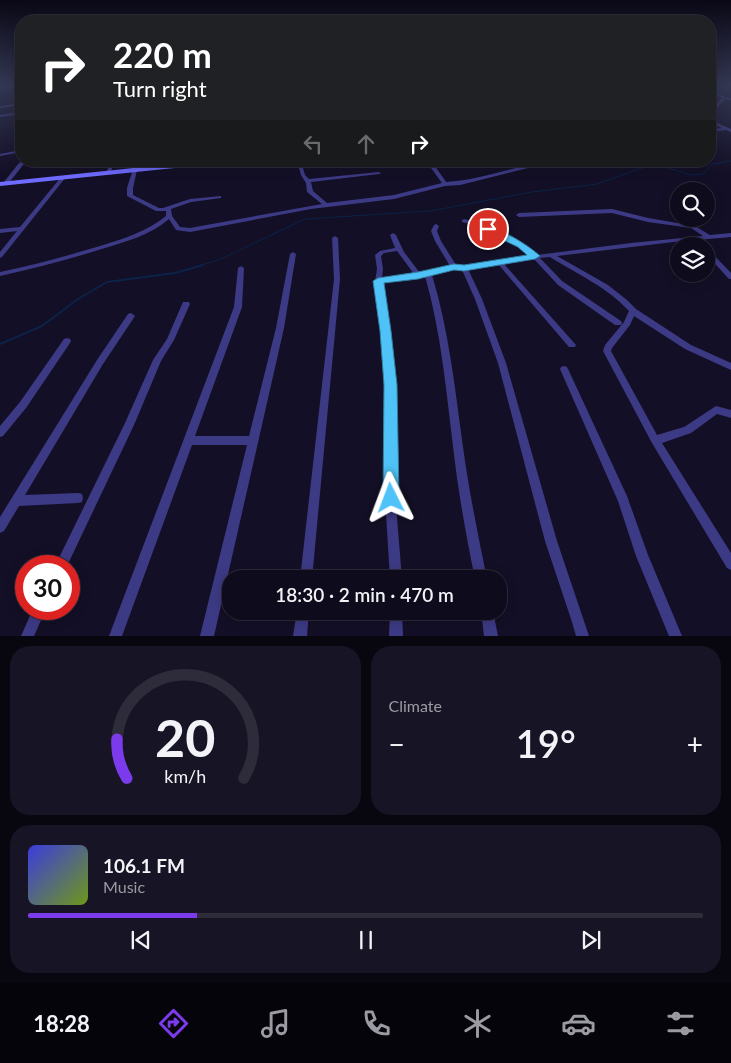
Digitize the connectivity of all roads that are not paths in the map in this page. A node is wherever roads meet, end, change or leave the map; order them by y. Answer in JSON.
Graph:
{"nodes":[{"id":1,"x":15,"y":114,"type":"edge"},
{"id":2,"x":0,"y":116,"type":"edge"},
{"id":3,"x":716,"y":124,"type":"edge"},
{"id":4,"x":731,"y":125,"type":"edge"},
{"id":5,"x":719,"y":126,"type":"junction"},
{"id":6,"x":716,"y":127,"type":"edge"},
{"id":7,"x":716,"y":129,"type":"edge"},
{"id":8,"x":729,"y":130,"type":"edge"},
{"id":9,"x":15,"y":152,"type":"edge"},
{"id":10,"x":0,"y":155,"type":"edge"},
{"id":11,"x":18,"y":167,"type":"edge"},
{"id":12,"x":110,"y":167,"type":"edge"},
{"id":13,"x":151,"y":167,"type":"edge"},
{"id":14,"x":301,"y":167,"type":"edge"},
{"id":15,"x":432,"y":167,"type":"edge"},
{"id":16,"x":527,"y":167,"type":"edge"},
{"id":17,"x":135,"y":170,"type":"junction"},
{"id":18,"x":379,"y":172,"type":"dead end"},
{"id":19,"x":108,"y":173,"type":"junction"},
{"id":20,"x":64,"y":177,"type":"junction"},
{"id":21,"x":308,"y":181,"type":"junction"},
{"id":22,"x":3,"y":183,"type":"edge"},
{"id":23,"x":445,"y":184,"type":"junction"},
{"id":24,"x":219,"y":197,"type":"dead end"},
{"id":25,"x":327,"y":204,"type":"junction"},
{"id":26,"x":168,"y":209,"type":"junction"},
{"id":27,"x":518,"y":215,"type":"dead end"},
{"id":28,"x":170,"y":216,"type":"junction"},
{"id":29,"x":464,"y":221,"type":"dead end"},
{"id":30,"x":436,"y":226,"type":"dead end"},
{"id":31,"x":21,"y":229,"type":"junction"},
{"id":32,"x":0,"y":231,"type":"edge"},
{"id":33,"x":393,"y":235,"type":"dead end"},
{"id":34,"x":731,"y":235,"type":"edge"},
{"id":35,"x":708,"y":236,"type":"junction"},
{"id":36,"x":722,"y":236,"type":"junction"},
{"id":37,"x":703,"y":237,"type":"edge"},
{"id":38,"x":336,"y":238,"type":"dead end"},
{"id":39,"x":670,"y":241,"type":"edge"},
{"id":40,"x":730,"y":243,"type":"edge"},
{"id":41,"x":397,"y":249,"type":"junction"},
{"id":42,"x":294,"y":254,"type":"dead end"},
{"id":43,"x":552,"y":254,"type":"junction"},
{"id":44,"x":0,"y":256,"type":"edge"},
{"id":45,"x":535,"y":256,"type":"junction"},
{"id":46,"x":715,"y":259,"type":"edge"},
{"id":47,"x":498,"y":262,"type":"junction"},
{"id":48,"x":242,"y":268,"type":"dead end"},
{"id":49,"x":459,"y":268,"type":"junction"},
{"id":50,"x":0,"y":274,"type":"edge"},
{"id":51,"x":423,"y":274,"type":"junction"},
{"id":52,"x":731,"y":276,"type":"edge"},
{"id":53,"x":378,"y":281,"type":"junction"},
{"id":54,"x":186,"y":304,"type":"dead end"},
{"id":55,"x":633,"y":311,"type":"junction"},
{"id":56,"x":131,"y":316,"type":"dead end"},
{"id":57,"x":618,"y":323,"type":"dead end"},
{"id":58,"x":67,"y":341,"type":"dead end"},
{"id":59,"x":572,"y":345,"type":"dead end"},
{"id":60,"x":731,"y":367,"type":"edge"},
{"id":61,"x":564,"y":369,"type":"dead end"},
{"id":62,"x":731,"y":414,"type":"edge"},
{"id":63,"x":0,"y":433,"type":"edge"},
{"id":64,"x":189,"y":440,"type":"junction"},
{"id":65,"x":655,"y":440,"type":"junction"},
{"id":66,"x":253,"y":441,"type":"junction"},
{"id":67,"x":78,"y":498,"type":"dead end"},
{"id":68,"x":16,"y":501,"type":"junction"},
{"id":69,"x":0,"y":527,"type":"edge"},
{"id":70,"x":65,"y":555,"type":"edge"},
{"id":71,"x":731,"y":564,"type":"edge"},
{"id":72,"x":307,"y":570,"type":"edge"},
{"id":73,"x":395,"y":570,"type":"edge"},
{"id":74,"x":478,"y":570,"type":"edge"},
{"id":75,"x":35,"y":620,"type":"edge"},
{"id":76,"x":302,"y":620,"type":"edge"},
{"id":77,"x":396,"y":620,"type":"edge"},
{"id":78,"x":489,"y":620,"type":"edge"},
{"id":79,"x":27,"y":636,"type":"edge"},
{"id":80,"x":115,"y":636,"type":"edge"},
{"id":81,"x":207,"y":636,"type":"edge"},
{"id":82,"x":300,"y":636,"type":"edge"},
{"id":83,"x":396,"y":636,"type":"edge"},
{"id":84,"x":492,"y":636,"type":"edge"},
{"id":85,"x":583,"y":636,"type":"edge"},
{"id":86,"x":676,"y":636,"type":"edge"}],
"edges":[{"from":1,"to":2,"type":"street"},
{"from":3,"to":5,"type":"street"},
{"from":4,"to":5,"type":"street"},
{"from":5,"to":6,"type":"street"},
{"from":5,"to":8,"type":"street"},
{"from":7,"to":8,"type":"street"},
{"from":9,"to":10,"type":"street"},
{"from":11,"to":22,"type":"street"},
{"from":12,"to":19,"type":"street"},
{"from":13,"to":17,"type":"main road"},
{"from":14,"to":21,"type":"street"},
{"from":15,"to":23,"type":"street"},
{"from":16,"to":23,"type":"street"},
{"from":17,"to":19,"type":"main road"},
{"from":17,"to":26,"type":"street"},
{"from":18,"to":21,"type":"street"},
{"from":19,"to":20,"type":"main road"},
{"from":20,"to":22,"type":"main road"},
{"from":20,"to":31,"type":"street"},
{"from":21,"to":25,"type":"street"},
{"from":23,"to":25,"type":"street"},
{"from":24,"to":26,"type":"street"},
{"from":25,"to":28,"type":"street"},
{"from":26,"to":28,"type":"street"},
{"from":27,"to":35,"type":"street"},
{"from":28,"to":50,"type":"street"},
{"from":29,"to":45,"type":"street"},
{"from":30,"to":49,"type":"street"},
{"from":31,"to":32,"type":"street"},
{"from":31,"to":44,"type":"street"},
{"from":33,"to":41,"type":"street"},
{"from":34,"to":36,"type":"street"},
{"from":35,"to":36,"type":"street"},
{"from":35,"to":37,"type":"street"},
{"from":36,"to":40,"type":"street"},
{"from":38,"to":72,"type":"street"},
{"from":39,"to":43,"type":"street"},
{"from":41,"to":51,"type":"street"},
{"from":41,"to":53,"type":"street"},
{"from":42,"to":66,"type":"street"},
{"from":43,"to":45,"type":"street"},
{"from":43,"to":55,"type":"street"},
{"from":45,"to":47,"type":"street"},
{"from":45,"to":57,"type":"street"},
{"from":46,"to":52,"type":"street"},
{"from":47,"to":49,"type":"street"},
{"from":47,"to":59,"type":"street"},
{"from":48,"to":64,"type":"street"},
{"from":49,"to":51,"type":"street"},
{"from":49,"to":85,"type":"street"},
{"from":51,"to":53,"type":"street"},
{"from":51,"to":74,"type":"street"},
{"from":53,"to":73,"type":"street"},
{"from":54,"to":70,"type":"street"},
{"from":55,"to":60,"type":"street"},
{"from":55,"to":65,"type":"street"},
{"from":56,"to":68,"type":"street"},
{"from":58,"to":63,"type":"street"},
{"from":61,"to":86,"type":"street"},
{"from":62,"to":65,"type":"street"},
{"from":64,"to":66,"type":"street"},
{"from":64,"to":80,"type":"street"},
{"from":65,"to":71,"type":"street"},
{"from":66,"to":81,"type":"street"},
{"from":67,"to":68,"type":"street"},
{"from":68,"to":69,"type":"street"},
{"from":75,"to":79,"type":"street"},
{"from":76,"to":82,"type":"street"},
{"from":77,"to":83,"type":"street"},
{"from":78,"to":84,"type":"street"}]}
